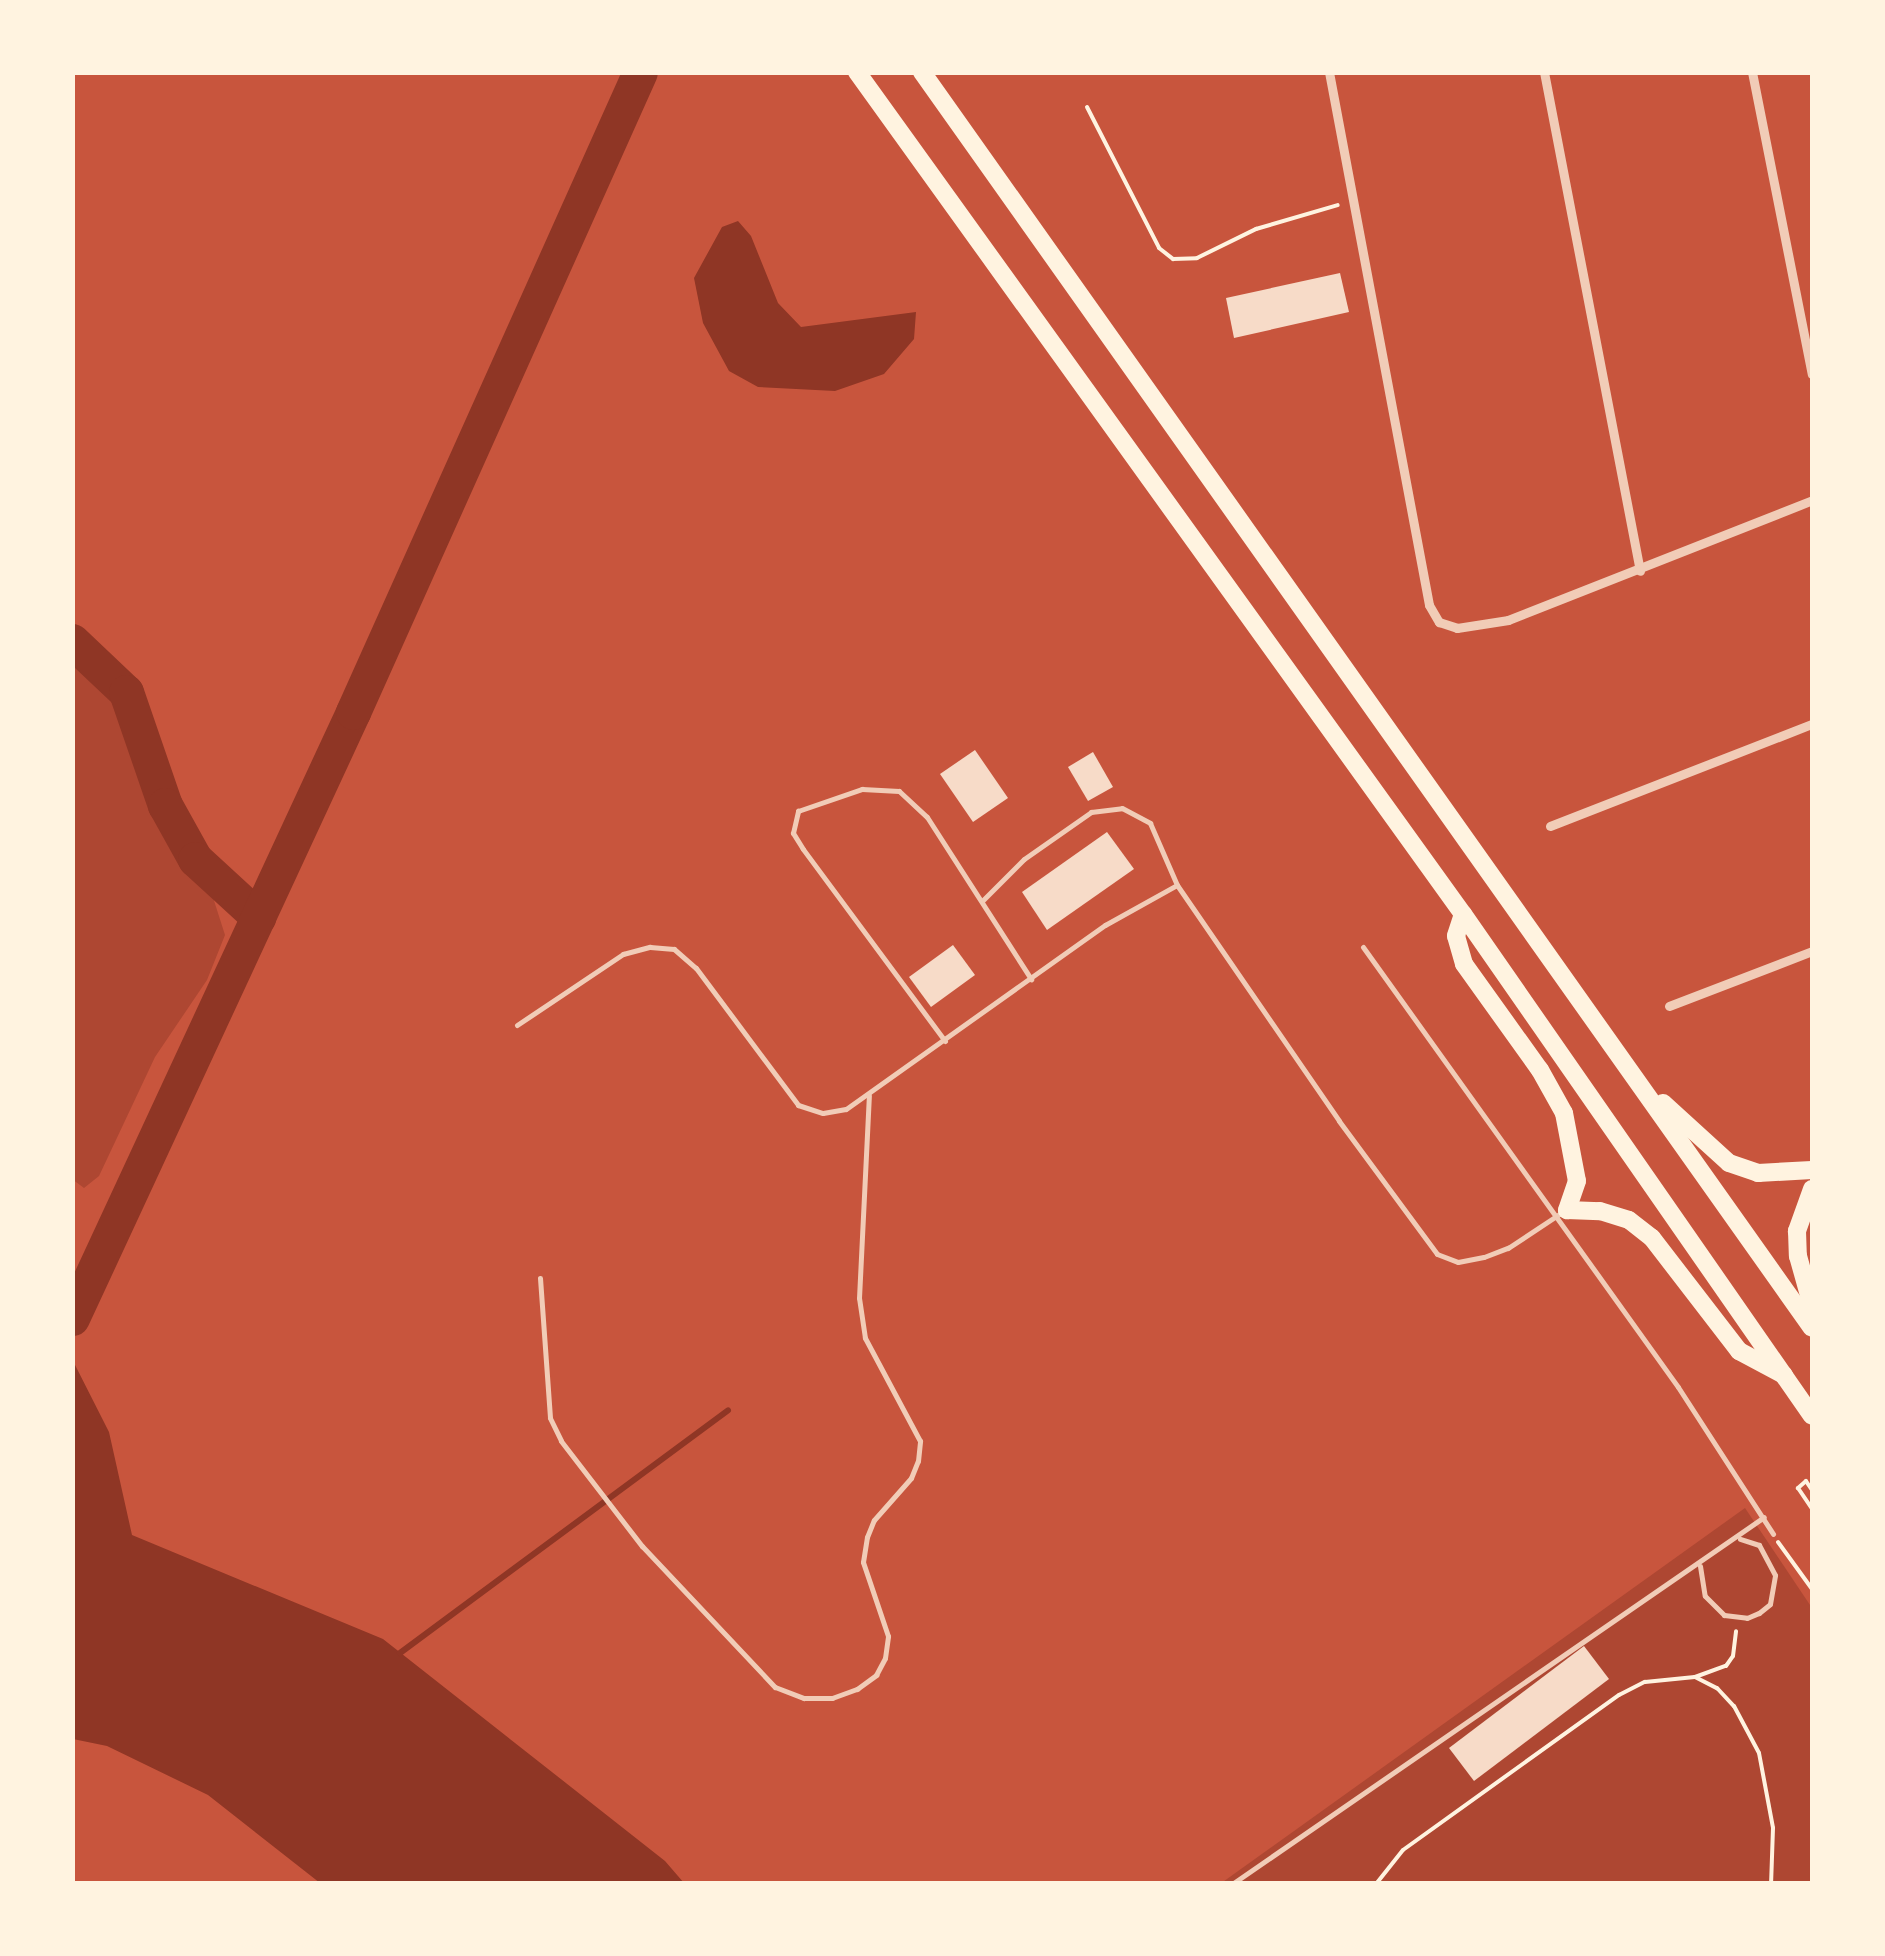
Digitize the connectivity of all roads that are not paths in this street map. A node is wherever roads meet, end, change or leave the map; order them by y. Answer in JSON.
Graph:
{"nodes":[{"id":1,"x":857,"y":72,"type":"edge"},
{"id":2,"x":922,"y":72,"type":"edge"},
{"id":3,"x":1329,"y":72,"type":"edge"},
{"id":4,"x":1544,"y":72,"type":"edge"},
{"id":5,"x":1752,"y":72,"type":"edge"},
{"id":6,"x":1812,"y":374,"type":"edge"},
{"id":7,"x":1812,"y":500,"type":"edge"},
{"id":8,"x":1640,"y":571,"type":"junction"},
{"id":9,"x":1812,"y":724,"type":"edge"},
{"id":10,"x":1550,"y":826,"type":"dead end"},
{"id":11,"x":1177,"y":886,"type":"junction"},
{"id":12,"x":982,"y":901,"type":"junction"},
{"id":13,"x":1463,"y":914,"type":"junction"},
{"id":14,"x":1363,"y":947,"type":"dead end"},
{"id":15,"x":1812,"y":951,"type":"edge"},
{"id":16,"x":1031,"y":979,"type":"junction"},
{"id":17,"x":1669,"y":1006,"type":"dead end"},
{"id":18,"x":516,"y":1025,"type":"dead end"},
{"id":19,"x":945,"y":1041,"type":"junction"},
{"id":20,"x":1638,"y":1081,"type":"junction"},
{"id":21,"x":869,"y":1096,"type":"junction"},
{"id":22,"x":1812,"y":1170,"type":"edge"},
{"id":23,"x":1812,"y":1189,"type":"edge"},
{"id":24,"x":1561,"y":1213,"type":"junction"},
{"id":25,"x":540,"y":1278,"type":"dead end"},
{"id":26,"x":1812,"y":1306,"type":"edge"},
{"id":27,"x":1812,"y":1328,"type":"edge"},
{"id":28,"x":1784,"y":1375,"type":"junction"},
{"id":29,"x":1812,"y":1416,"type":"edge"},
{"id":30,"x":1764,"y":1517,"type":"junction"},
{"id":31,"x":1773,"y":1534,"type":"road end"},
{"id":32,"x":1737,"y":1540,"type":"junction"},
{"id":33,"x":1700,"y":1565,"type":"junction"},
{"id":34,"x":1232,"y":1884,"type":"edge"}],
"edges":[{"from":1,"to":13,"type":"highway"},
{"from":2,"to":20,"type":"highway"},
{"from":3,"to":8,"type":"street"},
{"from":4,"to":8,"type":"street"},
{"from":5,"to":6,"type":"street"},
{"from":7,"to":8,"type":"street"},
{"from":9,"to":10,"type":"street"},
{"from":11,"to":12,"type":"lane"},
{"from":11,"to":16,"type":"lane"},
{"from":11,"to":24,"type":"lane"},
{"from":12,"to":16,"type":"lane"},
{"from":12,"to":19,"type":"lane"},
{"from":13,"to":24,"type":"highway"},
{"from":13,"to":28,"type":"highway"},
{"from":14,"to":24,"type":"lane"},
{"from":15,"to":17,"type":"street"},
{"from":16,"to":19,"type":"lane"},
{"from":18,"to":21,"type":"lane"},
{"from":19,"to":21,"type":"lane"},
{"from":20,"to":22,"type":"highway"},
{"from":20,"to":27,"type":"highway"},
{"from":21,"to":25,"type":"lane"},
{"from":23,"to":26,"type":"highway"},
{"from":24,"to":28,"type":"highway"},
{"from":24,"to":30,"type":"lane"},
{"from":28,"to":29,"type":"highway"},
{"from":30,"to":31,"type":"lane"},
{"from":30,"to":32,"type":"lane"},
{"from":32,"to":33,"type":"lane"},
{"from":32,"to":33,"type":"lane"},
{"from":33,"to":34,"type":"lane"}]}
